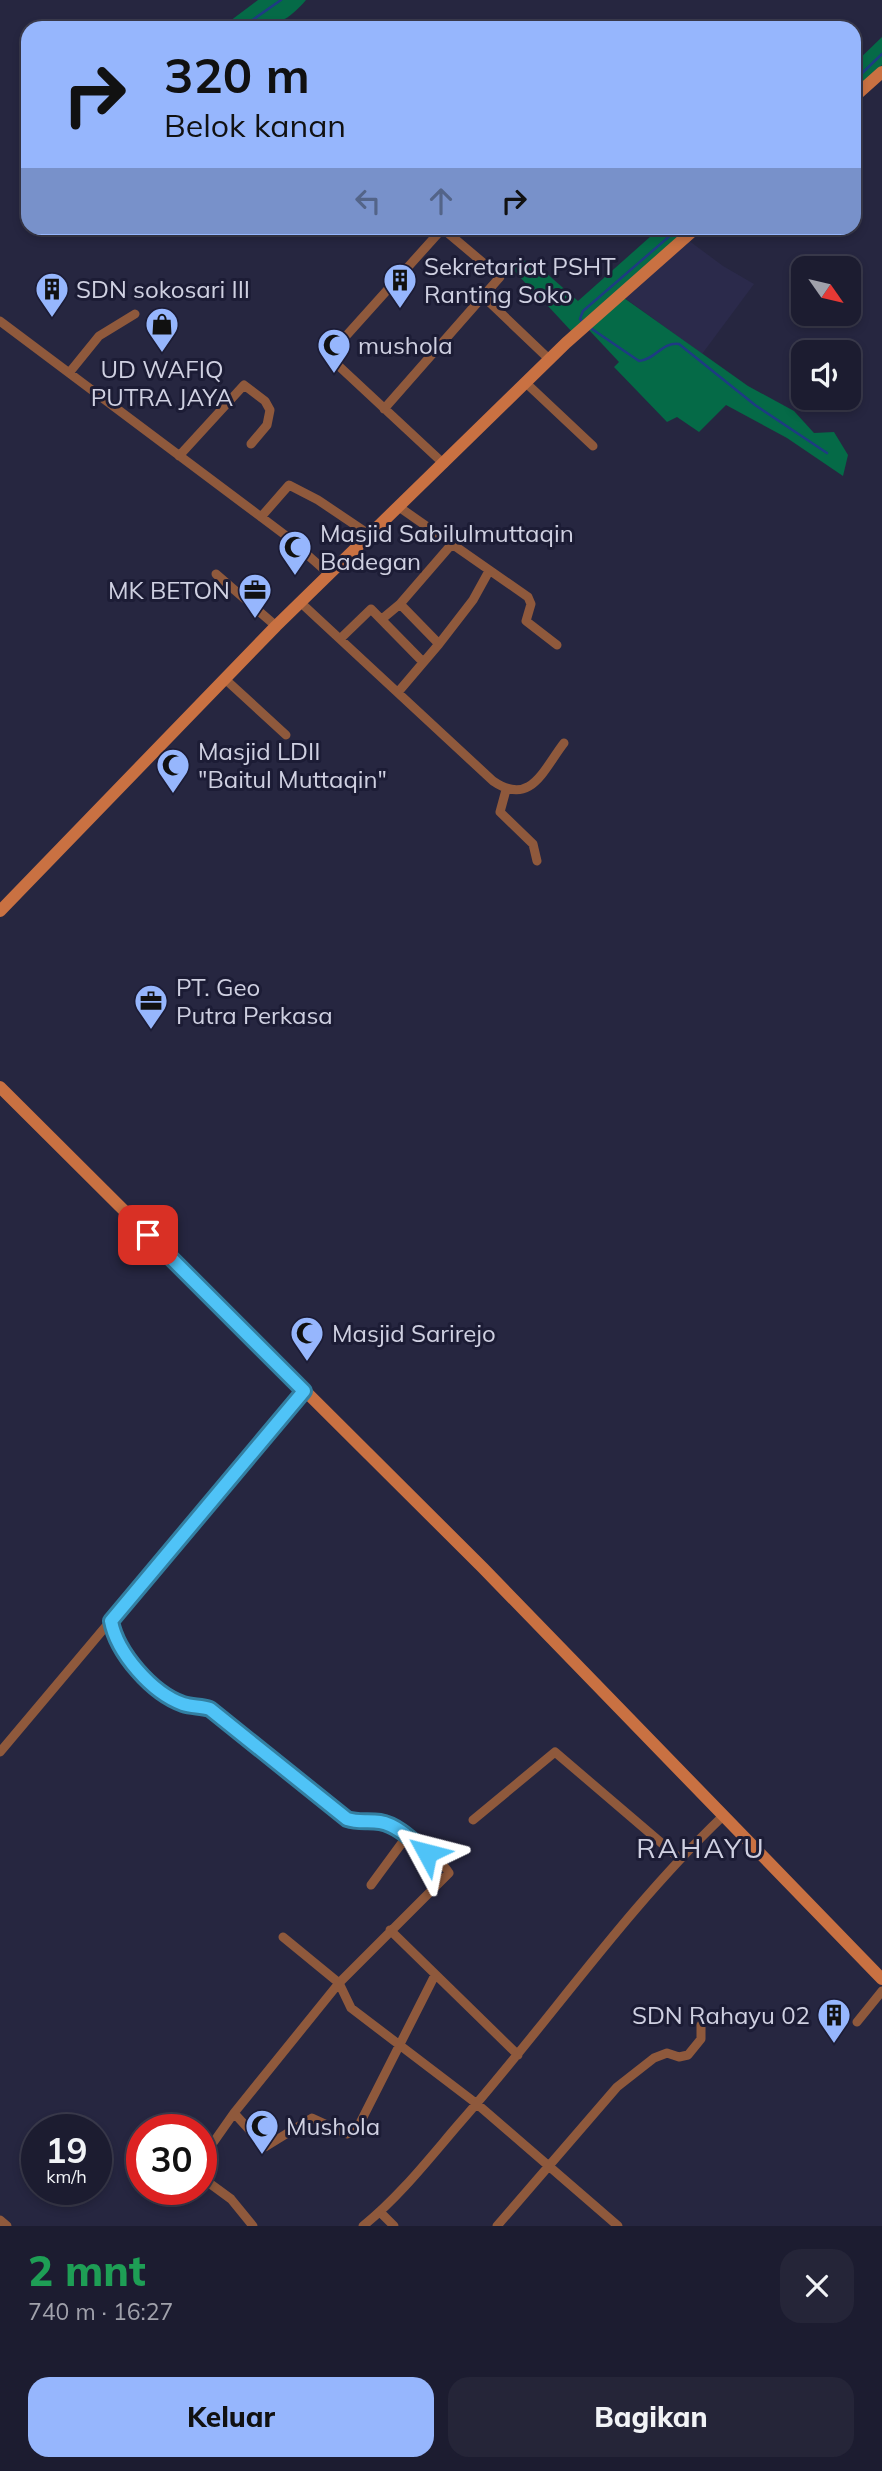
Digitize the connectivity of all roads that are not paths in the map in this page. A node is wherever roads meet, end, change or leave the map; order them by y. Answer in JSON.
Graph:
{"nodes":[{"id":1,"x":882,"y":72,"type":"edge"},
{"id":2,"x":861,"y":90,"type":"edge"},
{"id":3,"x":436,"y":235,"type":"edge"},
{"id":4,"x":451,"y":235,"type":"edge"},
{"id":5,"x":688,"y":235,"type":"edge"},
{"id":6,"x":484,"y":297,"type":"junction"},
{"id":7,"x":135,"y":314,"type":"dead end"},
{"id":8,"x":0,"y":321,"type":"edge"},
{"id":9,"x":550,"y":360,"type":"junction"},
{"id":10,"x":69,"y":373,"type":"junction"},
{"id":11,"x":526,"y":383,"type":"junction"},
{"id":12,"x":384,"y":409,"type":"junction"},
{"id":13,"x":251,"y":444,"type":"dead end"},
{"id":14,"x":593,"y":446,"type":"dead end"},
{"id":15,"x":178,"y":456,"type":"junction"},
{"id":16,"x":444,"y":464,"type":"junction"},
{"id":17,"x":399,"y":507,"type":"junction"},
{"id":18,"x":261,"y":517,"type":"junction"},
{"id":19,"x":369,"y":535,"type":"junction"},
{"id":20,"x":451,"y":545,"type":"junction"},
{"id":21,"x":489,"y":571,"type":"junction"},
{"id":22,"x":216,"y":574,"type":"dead end"},
{"id":23,"x":329,"y":574,"type":"junction"},
{"id":24,"x":300,"y":602,"type":"junction"},
{"id":25,"x":400,"y":604,"type":"junction"},
{"id":26,"x":382,"y":618,"type":"junction"},
{"id":27,"x":276,"y":626,"type":"junction"},
{"id":28,"x":340,"y":639,"type":"junction"},
{"id":29,"x":439,"y":644,"type":"junction"},
{"id":30,"x":557,"y":645,"type":"dead end"},
{"id":31,"x":423,"y":662,"type":"junction"},
{"id":32,"x":225,"y":679,"type":"junction"},
{"id":33,"x":399,"y":691,"type":"junction"},
{"id":34,"x":286,"y":735,"type":"dead end"},
{"id":35,"x":564,"y":743,"type":"dead end"},
{"id":36,"x":506,"y":790,"type":"junction"},
{"id":37,"x":537,"y":861,"type":"dead end"},
{"id":38,"x":0,"y":911,"type":"edge"},
{"id":39,"x":0,"y":1087,"type":"edge"},
{"id":40,"x":304,"y":1391,"type":"junction"},
{"id":41,"x":111,"y":1621,"type":"junction"},
{"id":42,"x":0,"y":1752,"type":"edge"},
{"id":43,"x":722,"y":1817,"type":"junction"},
{"id":44,"x":473,"y":1820,"type":"dead end"},
{"id":45,"x":407,"y":1836,"type":"junction"},
{"id":46,"x":679,"y":1858,"type":"junction"},
{"id":47,"x":371,"y":1885,"type":"dead end"},
{"id":48,"x":390,"y":1930,"type":"junction"},
{"id":49,"x":283,"y":1937,"type":"dead end"},
{"id":50,"x":435,"y":1975,"type":"junction"},
{"id":51,"x":882,"y":1979,"type":"edge"},
{"id":52,"x":339,"y":1983,"type":"junction"},
{"id":53,"x":882,"y":1991,"type":"edge"},
{"id":54,"x":857,"y":2022,"type":"dead end"},
{"id":55,"x":701,"y":2025,"type":"dead end"},
{"id":56,"x":399,"y":2043,"type":"junction"},
{"id":57,"x":517,"y":2055,"type":"junction"},
{"id":58,"x":477,"y":2104,"type":"junction"},
{"id":59,"x":234,"y":2113,"type":"junction"},
{"id":60,"x":217,"y":2137,"type":"edge"},
{"id":61,"x":550,"y":2165,"type":"junction"},
{"id":62,"x":217,"y":2189,"type":"edge"},
{"id":63,"x":380,"y":2212,"type":"junction"},
{"id":64,"x":0,"y":2220,"type":"edge"},
{"id":65,"x":7,"y":2226,"type":"edge"},
{"id":66,"x":253,"y":2226,"type":"edge"},
{"id":67,"x":363,"y":2226,"type":"edge"},
{"id":68,"x":394,"y":2226,"type":"edge"},
{"id":69,"x":497,"y":2226,"type":"edge"},
{"id":70,"x":618,"y":2226,"type":"edge"}],
"edges":[{"from":1,"to":2,"type":"street"},
{"from":3,"to":12,"type":"street"},
{"from":4,"to":6,"type":"street"},
{"from":5,"to":9,"type":"street"},
{"from":6,"to":9,"type":"street"},
{"from":6,"to":12,"type":"street"},
{"from":7,"to":10,"type":"street"},
{"from":8,"to":10,"type":"street"},
{"from":9,"to":11,"type":"street"},
{"from":10,"to":15,"type":"street"},
{"from":11,"to":14,"type":"street"},
{"from":11,"to":16,"type":"street"},
{"from":12,"to":16,"type":"street"},
{"from":13,"to":15,"type":"street"},
{"from":15,"to":18,"type":"street"},
{"from":16,"to":17,"type":"street"},
{"from":17,"to":19,"type":"street"},
{"from":17,"to":20,"type":"street"},
{"from":18,"to":19,"type":"street"},
{"from":18,"to":23,"type":"street"},
{"from":19,"to":23,"type":"street"},
{"from":20,"to":21,"type":"street"},
{"from":20,"to":25,"type":"street"},
{"from":21,"to":29,"type":"street"},
{"from":21,"to":30,"type":"street"},
{"from":22,"to":27,"type":"street"},
{"from":23,"to":24,"type":"street"},
{"from":24,"to":27,"type":"street"},
{"from":24,"to":28,"type":"street"},
{"from":25,"to":26,"type":"street"},
{"from":25,"to":29,"type":"street"},
{"from":26,"to":28,"type":"street"},
{"from":26,"to":31,"type":"street"},
{"from":27,"to":32,"type":"street"},
{"from":28,"to":33,"type":"street"},
{"from":29,"to":31,"type":"street"},
{"from":31,"to":33,"type":"street"},
{"from":32,"to":34,"type":"street"},
{"from":32,"to":38,"type":"street"},
{"from":33,"to":36,"type":"street"},
{"from":35,"to":36,"type":"street"},
{"from":36,"to":37,"type":"street"},
{"from":39,"to":40,"type":"street"},
{"from":40,"to":41,"type":"street"},
{"from":40,"to":43,"type":"street"},
{"from":41,"to":42,"type":"street"},
{"from":41,"to":45,"type":"street"},
{"from":43,"to":46,"type":"street"},
{"from":43,"to":51,"type":"street"},
{"from":44,"to":46,"type":"street"},
{"from":45,"to":47,"type":"street"},
{"from":45,"to":48,"type":"street"},
{"from":46,"to":57,"type":"street"},
{"from":48,"to":50,"type":"street"},
{"from":48,"to":52,"type":"street"},
{"from":49,"to":52,"type":"street"},
{"from":50,"to":56,"type":"street"},
{"from":50,"to":57,"type":"street"},
{"from":52,"to":56,"type":"street"},
{"from":52,"to":59,"type":"street"},
{"from":53,"to":54,"type":"street"},
{"from":55,"to":61,"type":"street"},
{"from":56,"to":58,"type":"street"},
{"from":56,"to":59,"type":"street"},
{"from":57,"to":58,"type":"street"},
{"from":58,"to":61,"type":"street"},
{"from":58,"to":63,"type":"street"},
{"from":59,"to":60,"type":"street"},
{"from":61,"to":69,"type":"street"},
{"from":61,"to":70,"type":"street"},
{"from":62,"to":66,"type":"street"},
{"from":63,"to":67,"type":"street"},
{"from":63,"to":68,"type":"street"},
{"from":64,"to":65,"type":"street"}]}
